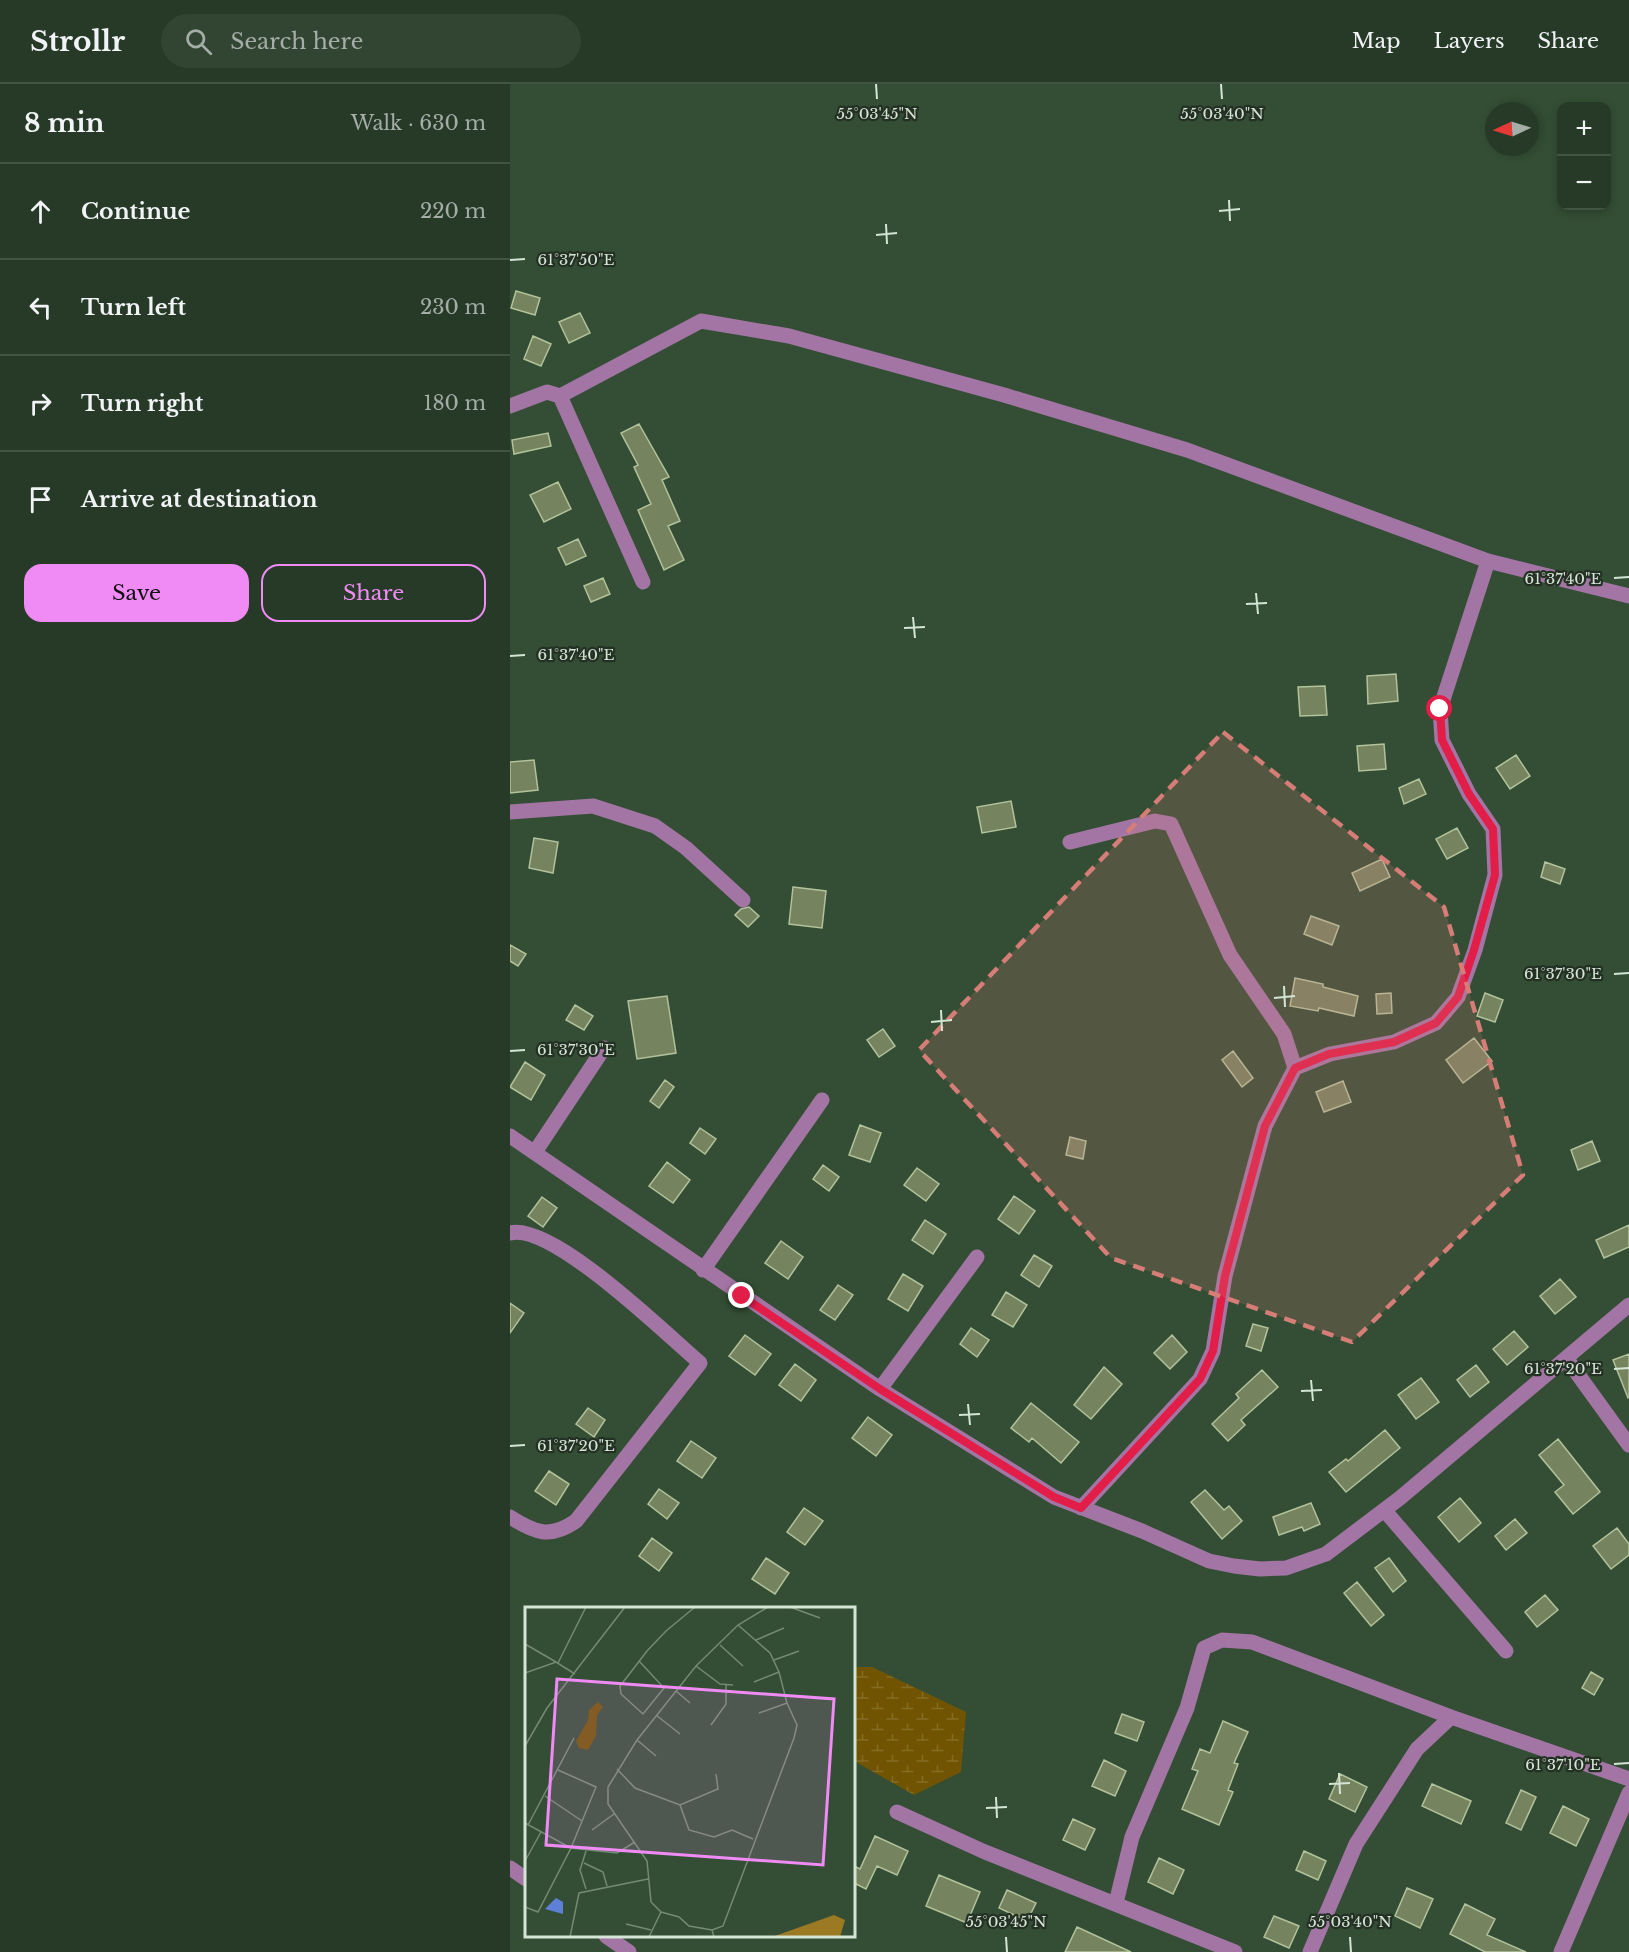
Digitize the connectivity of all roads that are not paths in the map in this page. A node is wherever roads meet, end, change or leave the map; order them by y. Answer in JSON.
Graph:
{"nodes":[{"id":1,"x":560,"y":396,"type":"junction"},
{"id":2,"x":511,"y":404,"type":"edge"},
{"id":3,"x":1488,"y":561,"type":"junction"},
{"id":4,"x":643,"y":582,"type":"dead end"},
{"id":5,"x":1629,"y":596,"type":"edge"},
{"id":6,"x":510,"y":812,"type":"edge"},
{"id":7,"x":1070,"y":842,"type":"dead end"},
{"id":8,"x":743,"y":900,"type":"dead end"},
{"id":9,"x":604,"y":1048,"type":"dead end"},
{"id":10,"x":1295,"y":1068,"type":"junction"},
{"id":11,"x":822,"y":1100,"type":"dead end"},
{"id":12,"x":510,"y":1136,"type":"edge"},
{"id":13,"x":535,"y":1152,"type":"junction"},
{"id":14,"x":510,"y":1233,"type":"edge"},
{"id":15,"x":977,"y":1257,"type":"dead end"},
{"id":16,"x":703,"y":1270,"type":"junction"},
{"id":17,"x":1629,"y":1305,"type":"edge"},
{"id":18,"x":1566,"y":1358,"type":"junction"},
{"id":19,"x":880,"y":1389,"type":"junction"},
{"id":20,"x":1629,"y":1445,"type":"edge"},
{"id":21,"x":1081,"y":1508,"type":"junction"},
{"id":22,"x":1384,"y":1511,"type":"junction"},
{"id":23,"x":510,"y":1517,"type":"edge"},
{"id":24,"x":1506,"y":1651,"type":"dead end"},
{"id":25,"x":1451,"y":1717,"type":"junction"},
{"id":26,"x":1629,"y":1779,"type":"edge"},
{"id":27,"x":1629,"y":1793,"type":"edge"},
{"id":28,"x":897,"y":1812,"type":"dead end"},
{"id":29,"x":510,"y":1868,"type":"edge"},
{"id":30,"x":525,"y":1878,"type":"edge"},
{"id":31,"x":1116,"y":1903,"type":"junction"},
{"id":32,"x":609,"y":1937,"type":"edge"},
{"id":33,"x":629,"y":1952,"type":"edge"},
{"id":34,"x":1235,"y":1952,"type":"edge"},
{"id":35,"x":1310,"y":1952,"type":"edge"},
{"id":36,"x":1561,"y":1952,"type":"edge"}],
"edges":[{"from":1,"to":2,"type":"street"},
{"from":1,"to":3,"type":"street"},
{"from":1,"to":4,"type":"street"},
{"from":3,"to":5,"type":"street"},
{"from":3,"to":10,"type":"street"},
{"from":6,"to":8,"type":"street"},
{"from":7,"to":10,"type":"street"},
{"from":9,"to":13,"type":"street"},
{"from":10,"to":21,"type":"street"},
{"from":11,"to":16,"type":"street"},
{"from":12,"to":13,"type":"street"},
{"from":13,"to":16,"type":"street"},
{"from":14,"to":23,"type":"street"},
{"from":15,"to":19,"type":"street"},
{"from":16,"to":19,"type":"street"},
{"from":17,"to":18,"type":"street"},
{"from":18,"to":20,"type":"street"},
{"from":18,"to":22,"type":"street"},
{"from":19,"to":21,"type":"street"},
{"from":21,"to":22,"type":"street"},
{"from":22,"to":24,"type":"street"},
{"from":25,"to":26,"type":"street"},
{"from":25,"to":31,"type":"street"},
{"from":25,"to":35,"type":"street"},
{"from":27,"to":36,"type":"street"},
{"from":28,"to":31,"type":"street"},
{"from":29,"to":30,"type":"street"},
{"from":31,"to":34,"type":"street"},
{"from":32,"to":33,"type":"street"}]}
